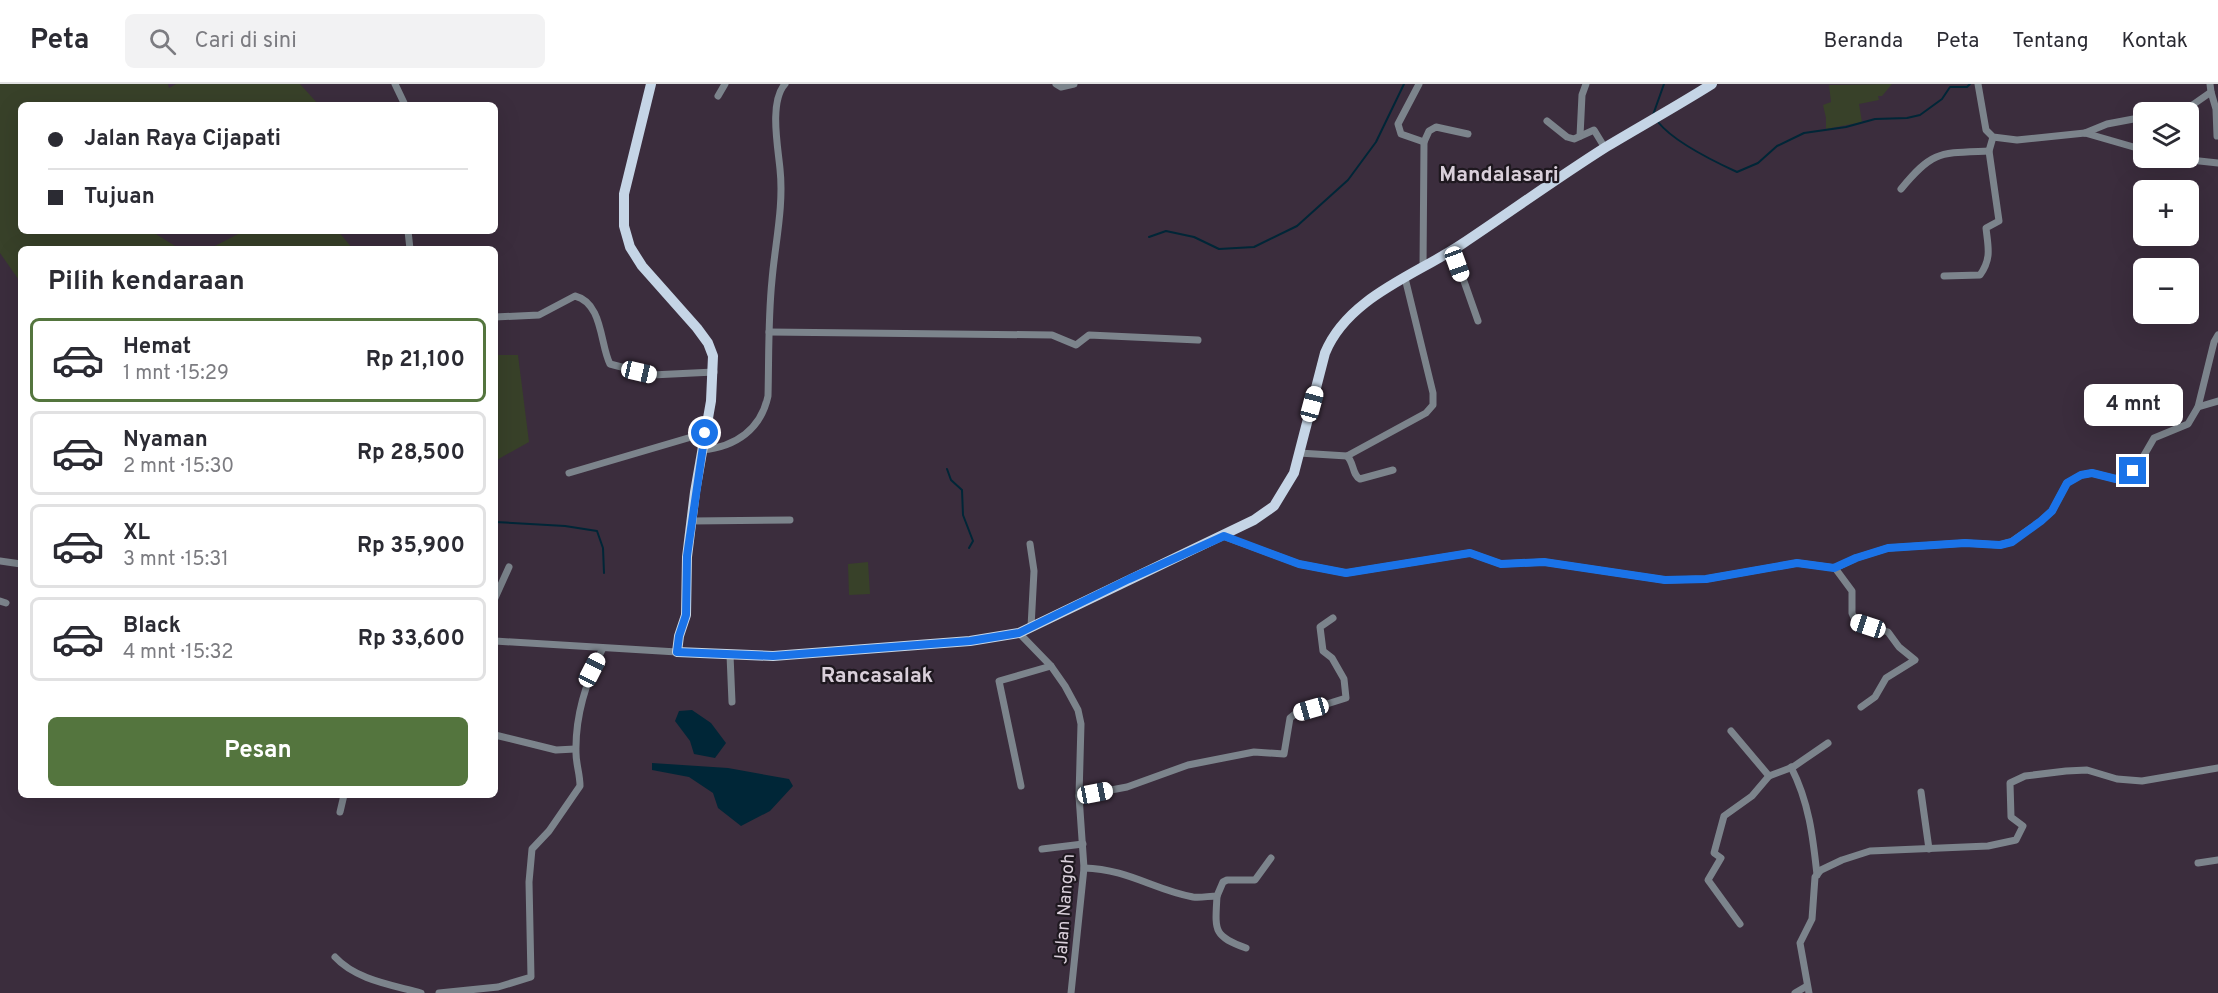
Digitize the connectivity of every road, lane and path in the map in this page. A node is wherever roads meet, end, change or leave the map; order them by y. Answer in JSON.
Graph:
{"nodes":[{"id":1,"x":395,"y":84,"type":"edge"},
{"id":2,"x":651,"y":84,"type":"edge"},
{"id":3,"x":725,"y":84,"type":"edge"},
{"id":4,"x":785,"y":84,"type":"edge"},
{"id":5,"x":1056,"y":84,"type":"edge"},
{"id":6,"x":1074,"y":84,"type":"edge"},
{"id":7,"x":1419,"y":84,"type":"edge"},
{"id":8,"x":1585,"y":84,"type":"edge"},
{"id":9,"x":1712,"y":84,"type":"edge"},
{"id":10,"x":1978,"y":84,"type":"edge"},
{"id":11,"x":2210,"y":88,"type":"edge"},
{"id":12,"x":718,"y":96,"type":"dead end"},
{"id":13,"x":404,"y":102,"type":"edge"},
{"id":14,"x":2195,"y":102,"type":"edge"},
{"id":15,"x":2133,"y":119,"type":"edge"},
{"id":16,"x":1547,"y":121,"type":"dead end"},
{"id":17,"x":2085,"y":133,"type":"junction"},
{"id":18,"x":1468,"y":134,"type":"dead end"},
{"id":19,"x":1580,"y":136,"type":"junction"},
{"id":20,"x":2217,"y":136,"type":"edge"},
{"id":21,"x":1993,"y":137,"type":"junction"},
{"id":22,"x":1424,"y":142,"type":"junction"},
{"id":23,"x":2133,"y":147,"type":"edge"},
{"id":24,"x":1605,"y":148,"type":"junction"},
{"id":25,"x":1989,"y":151,"type":"junction"},
{"id":26,"x":2199,"y":161,"type":"edge"},
{"id":27,"x":2218,"y":163,"type":"edge"},
{"id":28,"x":1901,"y":189,"type":"dead end"},
{"id":29,"x":1453,"y":250,"type":"junction"},
{"id":30,"x":1423,"y":268,"type":"junction"},
{"id":31,"x":1944,"y":276,"type":"dead end"},
{"id":32,"x":1405,"y":278,"type":"junction"},
{"id":33,"x":498,"y":316,"type":"edge"},
{"id":34,"x":1478,"y":321,"type":"dead end"},
{"id":35,"x":769,"y":332,"type":"junction"},
{"id":36,"x":2218,"y":335,"type":"edge"},
{"id":37,"x":1198,"y":340,"type":"dead end"},
{"id":38,"x":714,"y":372,"type":"junction"},
{"id":39,"x":2218,"y":401,"type":"edge"},
{"id":40,"x":2198,"y":407,"type":"junction"},
{"id":41,"x":705,"y":433,"type":"junction"},
{"id":42,"x":702,"y":450,"type":"junction"},
{"id":43,"x":1299,"y":453,"type":"junction"},
{"id":44,"x":1347,"y":456,"type":"junction"},
{"id":45,"x":1393,"y":470,"type":"dead end"},
{"id":46,"x":569,"y":473,"type":"dead end"},
{"id":47,"x":790,"y":520,"type":"dead end"},
{"id":48,"x":698,"y":521,"type":"junction"},
{"id":49,"x":1224,"y":536,"type":"junction"},
{"id":50,"x":1030,"y":544,"type":"dead end"},
{"id":51,"x":0,"y":561,"type":"edge"},
{"id":52,"x":18,"y":564,"type":"edge"},
{"id":53,"x":509,"y":567,"type":"dead end"},
{"id":54,"x":1834,"y":568,"type":"junction"},
{"id":55,"x":498,"y":591,"type":"edge"},
{"id":56,"x":1333,"y":618,"type":"dead end"},
{"id":57,"x":1031,"y":627,"type":"junction"},
{"id":58,"x":1019,"y":633,"type":"junction"},
{"id":59,"x":498,"y":641,"type":"edge"},
{"id":60,"x":603,"y":648,"type":"junction"},
{"id":61,"x":677,"y":652,"type":"junction"},
{"id":62,"x":730,"y":655,"type":"junction"},
{"id":63,"x":1051,"y":666,"type":"junction"},
{"id":64,"x":732,"y":702,"type":"dead end"},
{"id":65,"x":1861,"y":707,"type":"dead end"},
{"id":66,"x":1731,"y":731,"type":"dead end"},
{"id":67,"x":498,"y":736,"type":"edge"},
{"id":68,"x":1828,"y":744,"type":"dead end"},
{"id":69,"x":576,"y":749,"type":"junction"},
{"id":70,"x":1791,"y":767,"type":"junction"},
{"id":71,"x":2218,"y":768,"type":"edge"},
{"id":72,"x":1769,"y":776,"type":"junction"},
{"id":73,"x":1021,"y":786,"type":"dead end"},
{"id":74,"x":1922,"y":792,"type":"dead end"},
{"id":75,"x":1079,"y":796,"type":"junction"},
{"id":76,"x":343,"y":798,"type":"edge"},
{"id":77,"x":340,"y":812,"type":"dead end"},
{"id":78,"x":1083,"y":844,"type":"junction"},
{"id":79,"x":1042,"y":849,"type":"dead end"},
{"id":80,"x":1929,"y":849,"type":"junction"},
{"id":81,"x":1271,"y":858,"type":"dead end"},
{"id":82,"x":2218,"y":860,"type":"edge"},
{"id":83,"x":2198,"y":863,"type":"dead end"},
{"id":84,"x":1084,"y":868,"type":"junction"},
{"id":85,"x":1817,"y":875,"type":"junction"},
{"id":86,"x":1217,"y":896,"type":"junction"},
{"id":87,"x":1740,"y":924,"type":"dead end"},
{"id":88,"x":1246,"y":948,"type":"dead end"},
{"id":89,"x":335,"y":957,"type":"dead end"},
{"id":90,"x":1808,"y":990,"type":"edge"},
{"id":91,"x":421,"y":993,"type":"edge"},
{"id":92,"x":439,"y":993,"type":"edge"},
{"id":93,"x":1071,"y":993,"type":"edge"},
{"id":94,"x":1795,"y":993,"type":"edge"}],
"edges":[{"from":1,"to":13,"type":"street"},
{"from":2,"to":38,"type":"main road"},
{"from":3,"to":12,"type":"street"},
{"from":4,"to":35,"type":"street"},
{"from":5,"to":6,"type":"street"},
{"from":7,"to":22,"type":"street"},
{"from":8,"to":19,"type":"street"},
{"from":9,"to":24,"type":"main road"},
{"from":10,"to":21,"type":"street"},
{"from":11,"to":14,"type":"street"},
{"from":11,"to":20,"type":"street"},
{"from":15,"to":17,"type":"street"},
{"from":16,"to":19,"type":"street"},
{"from":17,"to":21,"type":"street"},
{"from":17,"to":23,"type":"street"},
{"from":18,"to":22,"type":"street"},
{"from":19,"to":24,"type":"street"},
{"from":21,"to":25,"type":"street"},
{"from":22,"to":30,"type":"street"},
{"from":24,"to":29,"type":"main road"},
{"from":25,"to":28,"type":"street"},
{"from":25,"to":31,"type":"street"},
{"from":26,"to":27,"type":"street"},
{"from":29,"to":30,"type":"main road"},
{"from":29,"to":34,"type":"street"},
{"from":30,"to":32,"type":"main road"},
{"from":32,"to":43,"type":"main road"},
{"from":32,"to":44,"type":"street"},
{"from":33,"to":38,"type":"street"},
{"from":35,"to":37,"type":"street"},
{"from":35,"to":42,"type":"street"},
{"from":36,"to":40,"type":"street"},
{"from":38,"to":41,"type":"main road"},
{"from":39,"to":40,"type":"street"},
{"from":40,"to":54,"type":"street"},
{"from":41,"to":42,"type":"main road"},
{"from":41,"to":46,"type":"street"},
{"from":42,"to":48,"type":"main road"},
{"from":43,"to":44,"type":"street"},
{"from":43,"to":49,"type":"main road"},
{"from":44,"to":45,"type":"street"},
{"from":47,"to":48,"type":"street"},
{"from":48,"to":61,"type":"main road"},
{"from":49,"to":54,"type":"street"},
{"from":49,"to":57,"type":"main road"},
{"from":50,"to":57,"type":"street"},
{"from":51,"to":52,"type":"street"},
{"from":53,"to":55,"type":"street"},
{"from":54,"to":65,"type":"street"},
{"from":56,"to":75,"type":"street"},
{"from":57,"to":58,"type":"main road"},
{"from":58,"to":62,"type":"main road"},
{"from":58,"to":63,"type":"street","name":"Jalan Nangoh"},
{"from":59,"to":60,"type":"street"},
{"from":60,"to":61,"type":"street"},
{"from":60,"to":69,"type":"street"},
{"from":61,"to":62,"type":"main road"},
{"from":62,"to":64,"type":"street"},
{"from":63,"to":73,"type":"street"},
{"from":63,"to":75,"type":"street","name":"Jalan Nangoh"},
{"from":66,"to":72,"type":"street"},
{"from":67,"to":69,"type":"street"},
{"from":68,"to":70,"type":"street"},
{"from":69,"to":92,"type":"street"},
{"from":70,"to":72,"type":"street"},
{"from":70,"to":85,"type":"street"},
{"from":71,"to":80,"type":"street"},
{"from":72,"to":87,"type":"street"},
{"from":74,"to":80,"type":"street"},
{"from":75,"to":78,"type":"street","name":"Jalan Nangoh"},
{"from":76,"to":77,"type":"street"},
{"from":78,"to":79,"type":"street"},
{"from":78,"to":84,"type":"street","name":"Jalan Nangoh"},
{"from":80,"to":85,"type":"street"},
{"from":81,"to":86,"type":"street"},
{"from":82,"to":83,"type":"street"},
{"from":84,"to":86,"type":"street"},
{"from":84,"to":93,"type":"street","name":"Jalan Nangoh"},
{"from":85,"to":90,"type":"street"},
{"from":86,"to":88,"type":"street"},
{"from":89,"to":91,"type":"street"},
{"from":90,"to":94,"type":"street"}]}
